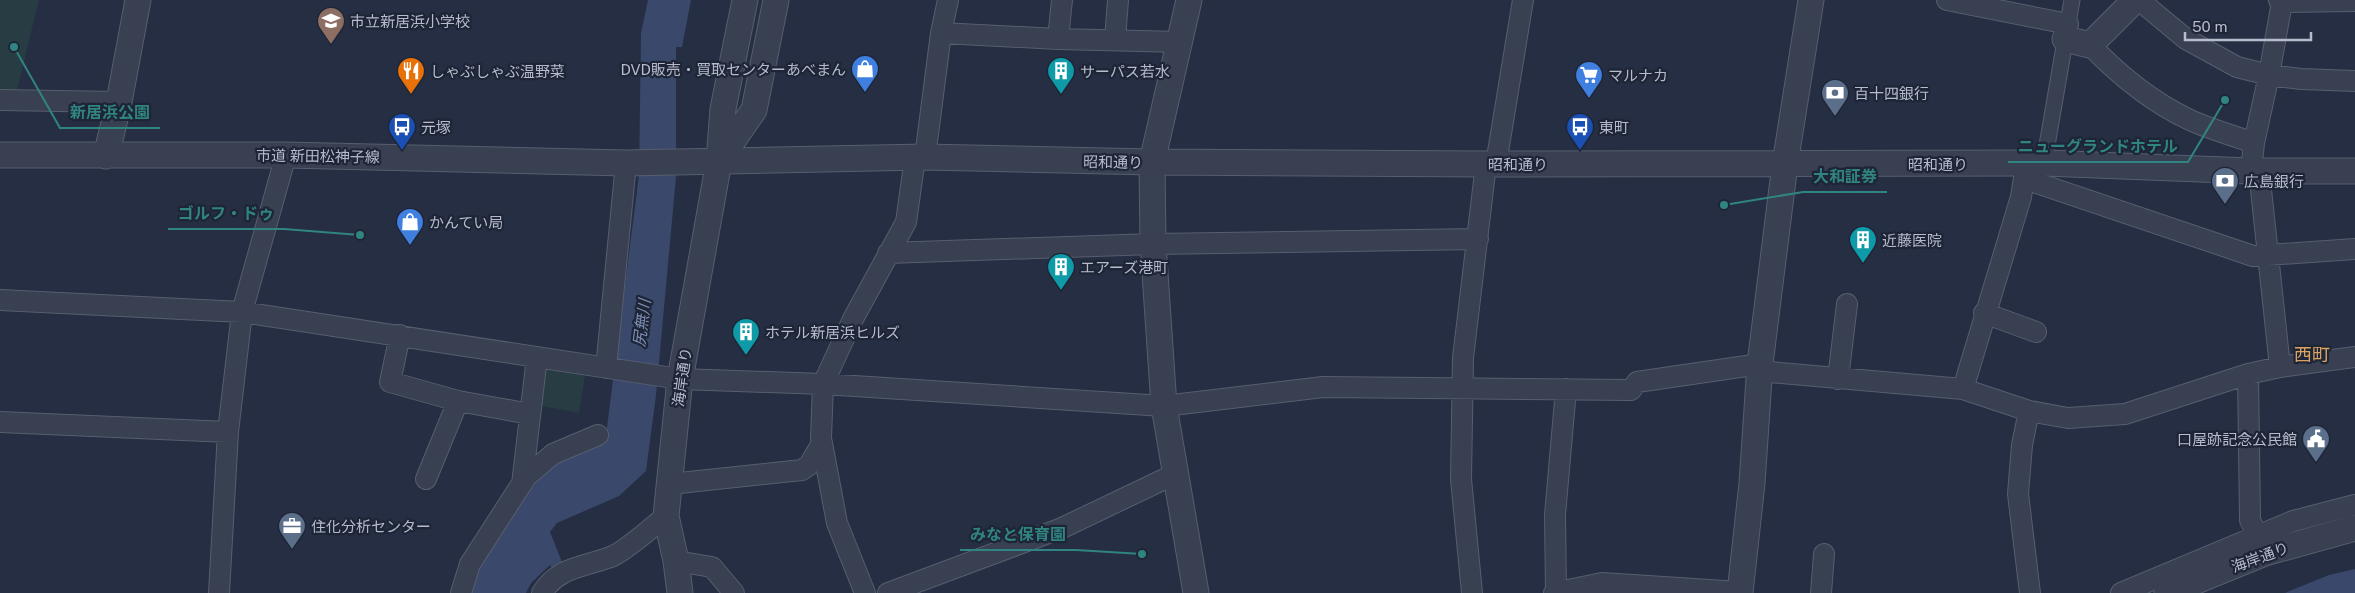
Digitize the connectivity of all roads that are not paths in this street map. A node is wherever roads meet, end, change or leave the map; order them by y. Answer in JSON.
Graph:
{"nodes":[{"id":1,"x":138,"y":0,"type":"edge"},
{"id":2,"x":745,"y":0,"type":"edge"},
{"id":3,"x":776,"y":0,"type":"edge"},
{"id":4,"x":948,"y":0,"type":"edge"},
{"id":5,"x":1062,"y":0,"type":"edge"},
{"id":6,"x":1118,"y":0,"type":"edge"},
{"id":7,"x":1189,"y":0,"type":"edge"},
{"id":8,"x":1523,"y":0,"type":"edge"},
{"id":9,"x":1811,"y":0,"type":"edge"},
{"id":10,"x":1947,"y":0,"type":"edge"},
{"id":11,"x":2072,"y":0,"type":"edge"},
{"id":12,"x":2137,"y":0,"type":"edge"},
{"id":13,"x":2281,"y":1,"type":"edge"},
{"id":14,"x":2355,"y":1,"type":"edge"},
{"id":15,"x":2067,"y":31,"type":"junction"},
{"id":16,"x":941,"y":33,"type":"junction"},
{"id":17,"x":1058,"y":39,"type":"junction"},
{"id":18,"x":1115,"y":40,"type":"junction"},
{"id":19,"x":1180,"y":42,"type":"junction"},
{"id":20,"x":2090,"y":45,"type":"junction"},
{"id":21,"x":2269,"y":75,"type":"junction"},
{"id":22,"x":2355,"y":81,"type":"edge"},
{"id":23,"x":0,"y":100,"type":"edge"},
{"id":24,"x":119,"y":102,"type":"junction"},
{"id":25,"x":2254,"y":143,"type":"junction"},
{"id":26,"x":0,"y":155,"type":"edge"},
{"id":27,"x":286,"y":155,"type":"junction"},
{"id":28,"x":106,"y":156,"type":"junction"},
{"id":29,"x":920,"y":158,"type":"junction"},
{"id":30,"x":718,"y":161,"type":"junction"},
{"id":31,"x":680,"y":162,"type":"joint"},
{"id":32,"x":1152,"y":162,"type":"junction"},
{"id":33,"x":631,"y":163,"type":"junction"},
{"id":34,"x":1491,"y":164,"type":"junction"},
{"id":35,"x":1785,"y":164,"type":"junction"},
{"id":36,"x":2032,"y":168,"type":"junction"},
{"id":37,"x":2255,"y":171,"type":"junction"},
{"id":38,"x":2355,"y":171,"type":"edge"},
{"id":39,"x":1478,"y":239,"type":"junction"},
{"id":40,"x":1153,"y":244,"type":"junction"},
{"id":41,"x":2355,"y":249,"type":"edge"},
{"id":42,"x":888,"y":253,"type":"junction"},
{"id":43,"x":2268,"y":254,"type":"junction"},
{"id":44,"x":0,"y":300,"type":"edge"},
{"id":45,"x":1848,"y":304,"type":"dead end"},
{"id":46,"x":242,"y":312,"type":"junction"},
{"id":47,"x":1984,"y":313,"type":"junction"},
{"id":48,"x":2036,"y":332,"type":"dead end"},
{"id":49,"x":400,"y":335,"type":"junction"},
{"id":50,"x":2355,"y":356,"type":"edge"},
{"id":51,"x":537,"y":357,"type":"junction"},
{"id":52,"x":1760,"y":367,"type":"junction"},
{"id":53,"x":2280,"y":367,"type":"junction"},
{"id":54,"x":610,"y":368,"type":"junction"},
{"id":55,"x":2248,"y":374,"type":"junction"},
{"id":56,"x":670,"y":377,"type":"junction"},
{"id":57,"x":1838,"y":379,"type":"junction"},
{"id":58,"x":823,"y":384,"type":"junction"},
{"id":59,"x":1463,"y":388,"type":"junction"},
{"id":60,"x":1566,"y":388,"type":"junction"},
{"id":61,"x":1963,"y":389,"type":"junction"},
{"id":62,"x":458,"y":401,"type":"junction"},
{"id":63,"x":1164,"y":406,"type":"junction"},
{"id":64,"x":2030,"y":411,"type":"junction"},
{"id":65,"x":530,"y":414,"type":"junction"},
{"id":66,"x":0,"y":422,"type":"edge"},
{"id":67,"x":228,"y":432,"type":"junction"},
{"id":68,"x":598,"y":435,"type":"dead end"},
{"id":69,"x":822,"y":443,"type":"junction"},
{"id":70,"x":1175,"y":474,"type":"junction"},
{"id":71,"x":426,"y":479,"type":"dead end"},
{"id":72,"x":522,"y":484,"type":"junction"},
{"id":73,"x":670,"y":484,"type":"junction"},
{"id":74,"x":2355,"y":505,"type":"edge"},
{"id":75,"x":666,"y":516,"type":"junction"},
{"id":76,"x":2355,"y":528,"type":"edge"},
{"id":77,"x":2261,"y":544,"type":"junction"},
{"id":78,"x":1824,"y":554,"type":"dead end"},
{"id":79,"x":676,"y":561,"type":"junction"},
{"id":80,"x":1740,"y":592,"type":"edge"},
{"id":81,"x":219,"y":593,"type":"edge"},
{"id":82,"x":460,"y":593,"type":"edge"},
{"id":83,"x":542,"y":593,"type":"edge"},
{"id":84,"x":680,"y":593,"type":"edge"},
{"id":85,"x":734,"y":593,"type":"edge"},
{"id":86,"x":865,"y":593,"type":"edge"},
{"id":87,"x":888,"y":593,"type":"edge"},
{"id":88,"x":1196,"y":593,"type":"edge"},
{"id":89,"x":1472,"y":593,"type":"edge"},
{"id":90,"x":1555,"y":593,"type":"edge"},
{"id":91,"x":1821,"y":593,"type":"edge"},
{"id":92,"x":2030,"y":593,"type":"edge"},
{"id":93,"x":2121,"y":593,"type":"edge"},
{"id":94,"x":2167,"y":593,"type":"edge"}],
"edges":[{"from":1,"to":24,"type":"street"},
{"from":2,"to":30,"type":"street","name":"海岸通り"},
{"from":3,"to":30,"type":"street"},
{"from":4,"to":16,"type":"street"},
{"from":5,"to":17,"type":"street"},
{"from":6,"to":18,"type":"street"},
{"from":7,"to":19,"type":"street"},
{"from":8,"to":34,"type":"street"},
{"from":9,"to":35,"type":"street"},
{"from":10,"to":15,"type":"street"},
{"from":11,"to":15,"type":"street"},
{"from":12,"to":20,"type":"street"},
{"from":12,"to":21,"type":"street"},
{"from":13,"to":14,"type":"street"},
{"from":13,"to":21,"type":"street"},
{"from":15,"to":20,"type":"street"},
{"from":15,"to":36,"type":"street"},
{"from":16,"to":17,"type":"street"},
{"from":16,"to":29,"type":"street"},
{"from":17,"to":18,"type":"street"},
{"from":18,"to":19,"type":"street"},
{"from":19,"to":32,"type":"street"},
{"from":20,"to":25,"type":"street"},
{"from":21,"to":22,"type":"street"},
{"from":21,"to":25,"type":"street"},
{"from":23,"to":24,"type":"street"},
{"from":24,"to":28,"type":"street"},
{"from":25,"to":37,"type":"street"},
{"from":26,"to":28,"type":"street","name":"市道 新田松神子線"},
{"from":27,"to":28,"type":"street","name":"市道 新田松神子線"},
{"from":27,"to":33,"type":"street","name":"市道 新田松神子線"},
{"from":27,"to":46,"type":"street"},
{"from":29,"to":30,"type":"street","name":"昭和通り"},
{"from":29,"to":32,"type":"street","name":"昭和通り"},
{"from":29,"to":42,"type":"street"},
{"from":30,"to":31,"type":"street","name":"昭和通り"},
{"from":30,"to":56,"type":"street","name":"海岸通り"},
{"from":31,"to":33,"type":"street","name":"市道 新田松神子線"},
{"from":32,"to":34,"type":"street","name":"昭和通り"},
{"from":32,"to":40,"type":"street"},
{"from":33,"to":54,"type":"street"},
{"from":34,"to":35,"type":"street","name":"昭和通り"},
{"from":34,"to":39,"type":"street"},
{"from":35,"to":36,"type":"street","name":"昭和通り"},
{"from":35,"to":52,"type":"street"},
{"from":36,"to":37,"type":"street","name":"昭和通り"},
{"from":36,"to":43,"type":"street"},
{"from":36,"to":47,"type":"street"},
{"from":37,"to":38,"type":"street","name":"昭和通り"},
{"from":37,"to":43,"type":"street"},
{"from":39,"to":40,"type":"street"},
{"from":39,"to":59,"type":"street"},
{"from":40,"to":42,"type":"street"},
{"from":40,"to":63,"type":"street"},
{"from":41,"to":43,"type":"street"},
{"from":42,"to":58,"type":"street"},
{"from":43,"to":53,"type":"street"},
{"from":44,"to":46,"type":"street"},
{"from":45,"to":57,"type":"street"},
{"from":46,"to":49,"type":"street"},
{"from":46,"to":67,"type":"street"},
{"from":47,"to":48,"type":"street"},
{"from":47,"to":61,"type":"street"},
{"from":49,"to":51,"type":"street"},
{"from":49,"to":62,"type":"street"},
{"from":50,"to":53,"type":"street"},
{"from":51,"to":54,"type":"street"},
{"from":51,"to":65,"type":"street"},
{"from":52,"to":57,"type":"street"},
{"from":52,"to":60,"type":"street"},
{"from":52,"to":80,"type":"street"},
{"from":53,"to":55,"type":"street"},
{"from":54,"to":56,"type":"street"},
{"from":55,"to":64,"type":"street"},
{"from":55,"to":77,"type":"street"},
{"from":56,"to":58,"type":"street"},
{"from":56,"to":73,"type":"street","name":"海岸通り"},
{"from":57,"to":61,"type":"street"},
{"from":58,"to":63,"type":"street"},
{"from":58,"to":69,"type":"street"},
{"from":59,"to":60,"type":"street"},
{"from":59,"to":63,"type":"street"},
{"from":59,"to":89,"type":"street"},
{"from":60,"to":90,"type":"street"},
{"from":61,"to":64,"type":"street"},
{"from":62,"to":65,"type":"street"},
{"from":62,"to":71,"type":"street"},
{"from":63,"to":70,"type":"street"},
{"from":64,"to":92,"type":"street"},
{"from":65,"to":72,"type":"street"},
{"from":66,"to":67,"type":"street"},
{"from":67,"to":81,"type":"street"},
{"from":68,"to":72,"type":"street"},
{"from":69,"to":73,"type":"street"},
{"from":69,"to":86,"type":"street"},
{"from":70,"to":87,"type":"street"},
{"from":70,"to":88,"type":"street"},
{"from":72,"to":82,"type":"street"},
{"from":73,"to":75,"type":"street","name":"海岸通り"},
{"from":74,"to":77,"type":"street"},
{"from":75,"to":79,"type":"street","name":"海岸通り"},
{"from":75,"to":83,"type":"street"},
{"from":76,"to":77,"type":"street","name":"海岸通り"},
{"from":77,"to":93,"type":"street"},
{"from":77,"to":94,"type":"street","name":"海岸通り"},
{"from":78,"to":91,"type":"street"},
{"from":79,"to":84,"type":"street","name":"海岸通り"},
{"from":79,"to":85,"type":"street"},
{"from":80,"to":90,"type":"street"}]}
